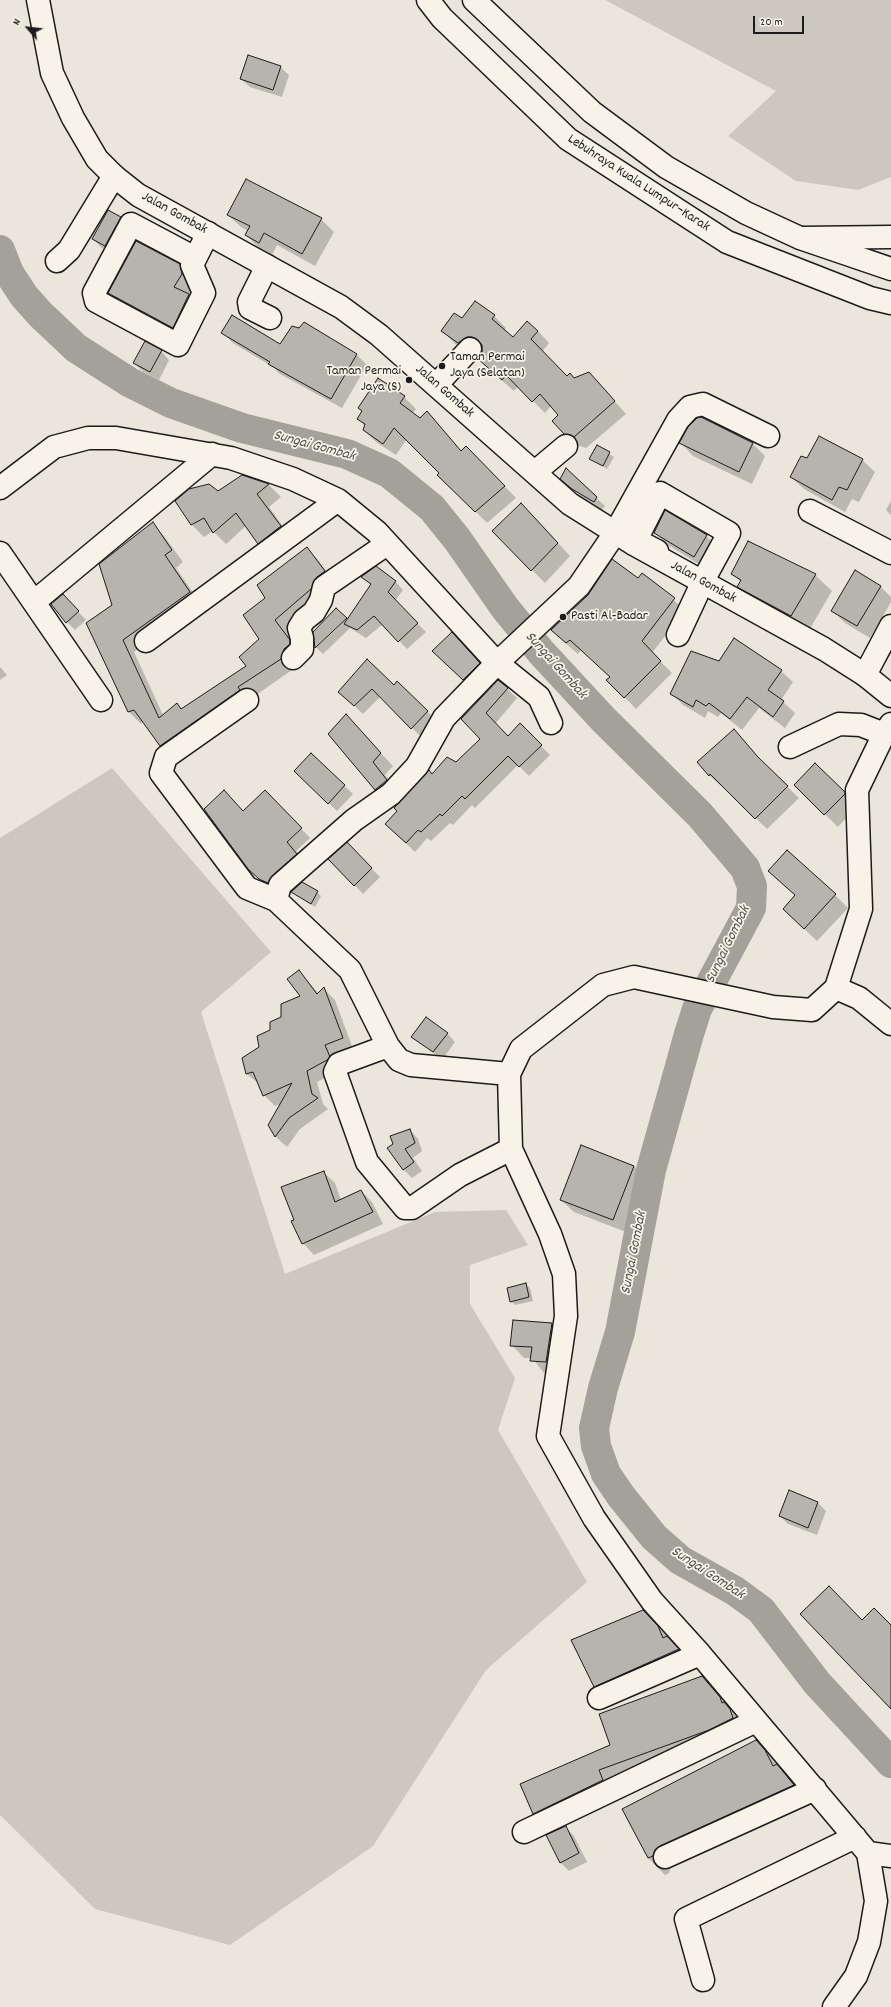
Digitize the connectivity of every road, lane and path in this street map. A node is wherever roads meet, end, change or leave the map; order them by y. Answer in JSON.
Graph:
{"nodes":[{"id":1,"x":38,"y":0,"type":"edge"},
{"id":2,"x":428,"y":0,"type":"edge"},
{"id":3,"x":474,"y":0,"type":"edge"},
{"id":4,"x":114,"y":176,"type":"junction"},
{"id":5,"x":208,"y":233,"type":"junction"},
{"id":6,"x":891,"y":237,"type":"edge"},
{"id":7,"x":800,"y":238,"type":"junction"},
{"id":8,"x":195,"y":258,"type":"junction"},
{"id":9,"x":57,"y":261,"type":"dead end"},
{"id":10,"x":267,"y":266,"type":"junction"},
{"id":11,"x":891,"y":269,"type":"edge"},
{"id":12,"x":891,"y":303,"type":"edge"},
{"id":13,"x":270,"y":318,"type":"dead end"},
{"id":14,"x":470,"y":349,"type":"dead end"},
{"id":15,"x":436,"y":385,"type":"junction"},
{"id":16,"x":768,"y":436,"type":"dead end"},
{"id":17,"x":566,"y":446,"type":"dead end"},
{"id":18,"x":212,"y":454,"type":"junction"},
{"id":19,"x":535,"y":472,"type":"junction"},
{"id":20,"x":0,"y":488,"type":"edge"},
{"id":21,"x":338,"y":500,"type":"junction"},
{"id":22,"x":810,"y":511,"type":"dead end"},
{"id":23,"x":615,"y":534,"type":"junction"},
{"id":24,"x":387,"y":544,"type":"junction"},
{"id":25,"x":0,"y":553,"type":"edge"},
{"id":26,"x":891,"y":553,"type":"edge"},
{"id":27,"x":704,"y":580,"type":"junction"},
{"id":28,"x":34,"y":602,"type":"junction"},
{"id":29,"x":891,"y":626,"type":"edge"},
{"id":30,"x":678,"y":635,"type":"dead end"},
{"id":31,"x":146,"y":641,"type":"dead end"},
{"id":32,"x":293,"y":658,"type":"dead end"},
{"id":33,"x":497,"y":663,"type":"junction"},
{"id":34,"x":865,"y":675,"type":"junction"},
{"id":35,"x":891,"y":696,"type":"edge"},
{"id":36,"x":101,"y":700,"type":"dead end"},
{"id":37,"x":247,"y":700,"type":"dead end"},
{"id":38,"x":551,"y":723,"type":"dead end"},
{"id":39,"x":887,"y":729,"type":"edge"},
{"id":40,"x":790,"y":747,"type":"dead end"},
{"id":41,"x":276,"y":900,"type":"junction"},
{"id":42,"x":836,"y":988,"type":"junction"},
{"id":43,"x":891,"y":1024,"type":"edge"},
{"id":44,"x":388,"y":1046,"type":"junction"},
{"id":45,"x":509,"y":1074,"type":"junction"},
{"id":46,"x":511,"y":1149,"type":"junction"},
{"id":47,"x":700,"y":1654,"type":"junction"},
{"id":48,"x":599,"y":1698,"type":"dead end"},
{"id":49,"x":756,"y":1721,"type":"junction"},
{"id":50,"x":815,"y":1789,"type":"junction"},
{"id":51,"x":524,"y":1832,"type":"dead end"},
{"id":52,"x":862,"y":1845,"type":"junction"},
{"id":53,"x":891,"y":1856,"type":"edge"},
{"id":54,"x":665,"y":1857,"type":"dead end"},
{"id":55,"x":703,"y":1980,"type":"dead end"},
{"id":56,"x":841,"y":2004,"type":"edge"}],
"edges":[{"from":1,"to":4,"type":"main road","name":"Jalan Gombak"},
{"from":2,"to":12,"type":"main road","name":"Lebuhraya Kuala Lumpur–Karak"},
{"from":3,"to":7,"type":"main road","name":"Lebuhraya Kuala Lumpur–Karak"},
{"from":4,"to":5,"type":"main road","name":"Jalan Gombak"},
{"from":4,"to":9,"type":"main road"},
{"from":5,"to":8,"type":"main road"},
{"from":5,"to":10,"type":"main road","name":"Jalan Gombak"},
{"from":6,"to":7,"type":"main road"},
{"from":7,"to":11,"type":"main road","name":"Lebuhraya Kuala Lumpur–Karak"},
{"from":8,"to":8,"type":"main road"},
{"from":10,"to":13,"type":"main road"},
{"from":10,"to":15,"type":"main road","name":"Jalan Gombak"},
{"from":14,"to":15,"type":"main road"},
{"from":15,"to":19,"type":"main road","name":"Jalan Gombak"},
{"from":16,"to":23,"type":"main road"},
{"from":17,"to":19,"type":"main road"},
{"from":18,"to":20,"type":"main road"},
{"from":18,"to":21,"type":"main road"},
{"from":18,"to":28,"type":"main road"},
{"from":19,"to":23,"type":"main road","name":"Jalan Gombak"},
{"from":21,"to":24,"type":"main road"},
{"from":21,"to":31,"type":"main road"},
{"from":22,"to":26,"type":"main road"},
{"from":23,"to":27,"type":"main road","name":"Jalan Gombak"},
{"from":23,"to":33,"type":"main road"},
{"from":24,"to":32,"type":"main road"},
{"from":24,"to":33,"type":"main road"},
{"from":25,"to":28,"type":"main road"},
{"from":27,"to":30,"type":"main road"},
{"from":27,"to":34,"type":"main road","name":"Jalan Gombak"},
{"from":28,"to":36,"type":"main road"},
{"from":29,"to":34,"type":"main road"},
{"from":33,"to":38,"type":"main road"},
{"from":33,"to":41,"type":"main road"},
{"from":34,"to":35,"type":"main road","name":"Jalan Gombak"},
{"from":37,"to":41,"type":"main road"},
{"from":39,"to":40,"type":"main road"},
{"from":39,"to":42,"type":"main road"},
{"from":41,"to":44,"type":"main road"},
{"from":42,"to":43,"type":"main road"},
{"from":42,"to":45,"type":"main road"},
{"from":44,"to":45,"type":"main road"},
{"from":44,"to":46,"type":"main road"},
{"from":45,"to":46,"type":"main road"},
{"from":46,"to":47,"type":"main road"},
{"from":47,"to":48,"type":"main road"},
{"from":47,"to":49,"type":"main road"},
{"from":49,"to":50,"type":"main road"},
{"from":49,"to":51,"type":"main road"},
{"from":50,"to":52,"type":"main road"},
{"from":50,"to":54,"type":"main road"},
{"from":52,"to":53,"type":"main road"},
{"from":52,"to":55,"type":"main road"},
{"from":52,"to":56,"type":"main road"}]}
